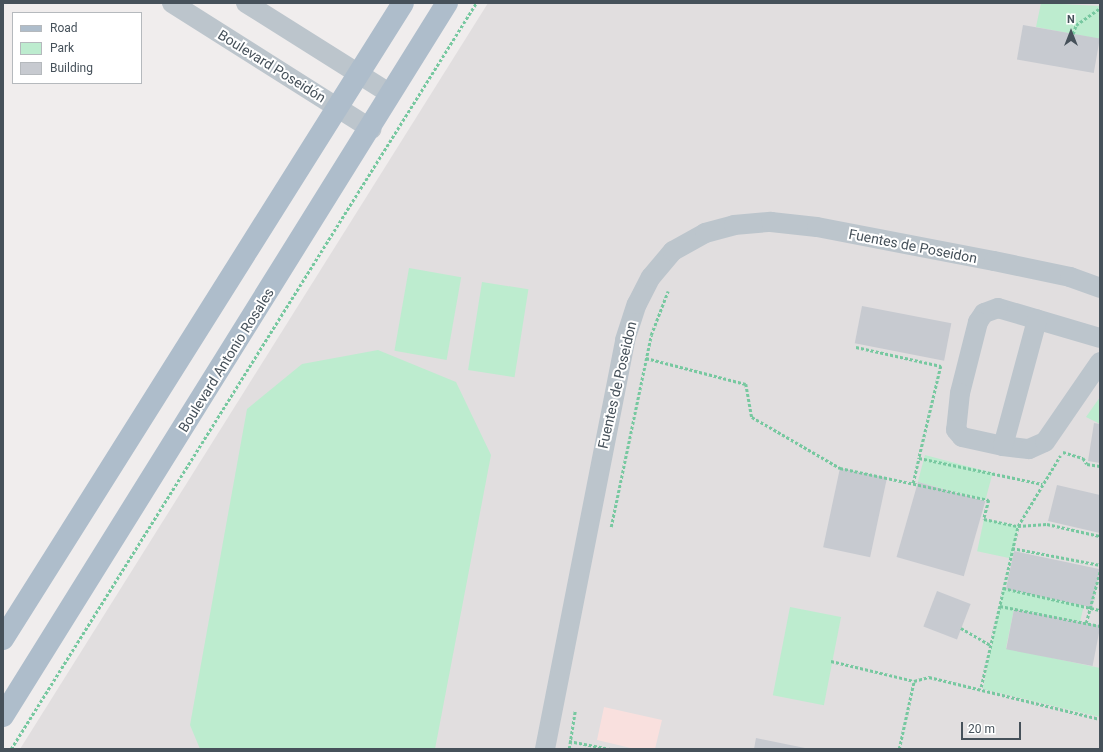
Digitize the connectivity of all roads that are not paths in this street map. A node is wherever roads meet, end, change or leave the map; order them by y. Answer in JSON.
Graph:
{"nodes":[{"id":1,"x":172,"y":3,"type":"edge"},
{"id":2,"x":246,"y":3,"type":"edge"},
{"id":3,"x":403,"y":3,"type":"edge"},
{"id":4,"x":447,"y":3,"type":"edge"},
{"id":5,"x":358,"y":73,"type":"junction"},
{"id":6,"x":390,"y":93,"type":"junction"},
{"id":7,"x":337,"y":107,"type":"junction"},
{"id":8,"x":371,"y":129,"type":"junction"},
{"id":9,"x":1100,"y":288,"type":"edge"},
{"id":10,"x":1037,"y":320,"type":"junction"},
{"id":11,"x":1100,"y":338,"type":"edge"},
{"id":12,"x":1100,"y":362,"type":"edge"},
{"id":13,"x":1003,"y":446,"type":"junction"},
{"id":14,"x":3,"y":639,"type":"edge"},
{"id":15,"x":3,"y":716,"type":"edge"},
{"id":16,"x":546,"y":744,"type":"edge"}],
"edges":[{"from":1,"to":7,"type":"street","name":"Boulevard Poseidón"},
{"from":2,"to":5,"type":"street"},
{"from":3,"to":5,"type":"main road"},
{"from":4,"to":6,"type":"main road","name":"Boulevard Antonio Rosales"},
{"from":5,"to":6,"type":"street"},
{"from":5,"to":7,"type":"main road"},
{"from":6,"to":8,"type":"main road","name":"Boulevard Antonio Rosales"},
{"from":7,"to":8,"type":"street","name":"Boulevard Poseidón"},
{"from":7,"to":14,"type":"main road"},
{"from":8,"to":15,"type":"main road","name":"Boulevard Antonio Rosales"},
{"from":9,"to":16,"type":"street","name":"Fuentes de Poseidon"},
{"from":10,"to":11,"type":"street"},
{"from":10,"to":13,"type":"street"},
{"from":10,"to":13,"type":"street"},
{"from":12,"to":13,"type":"street"}]}
